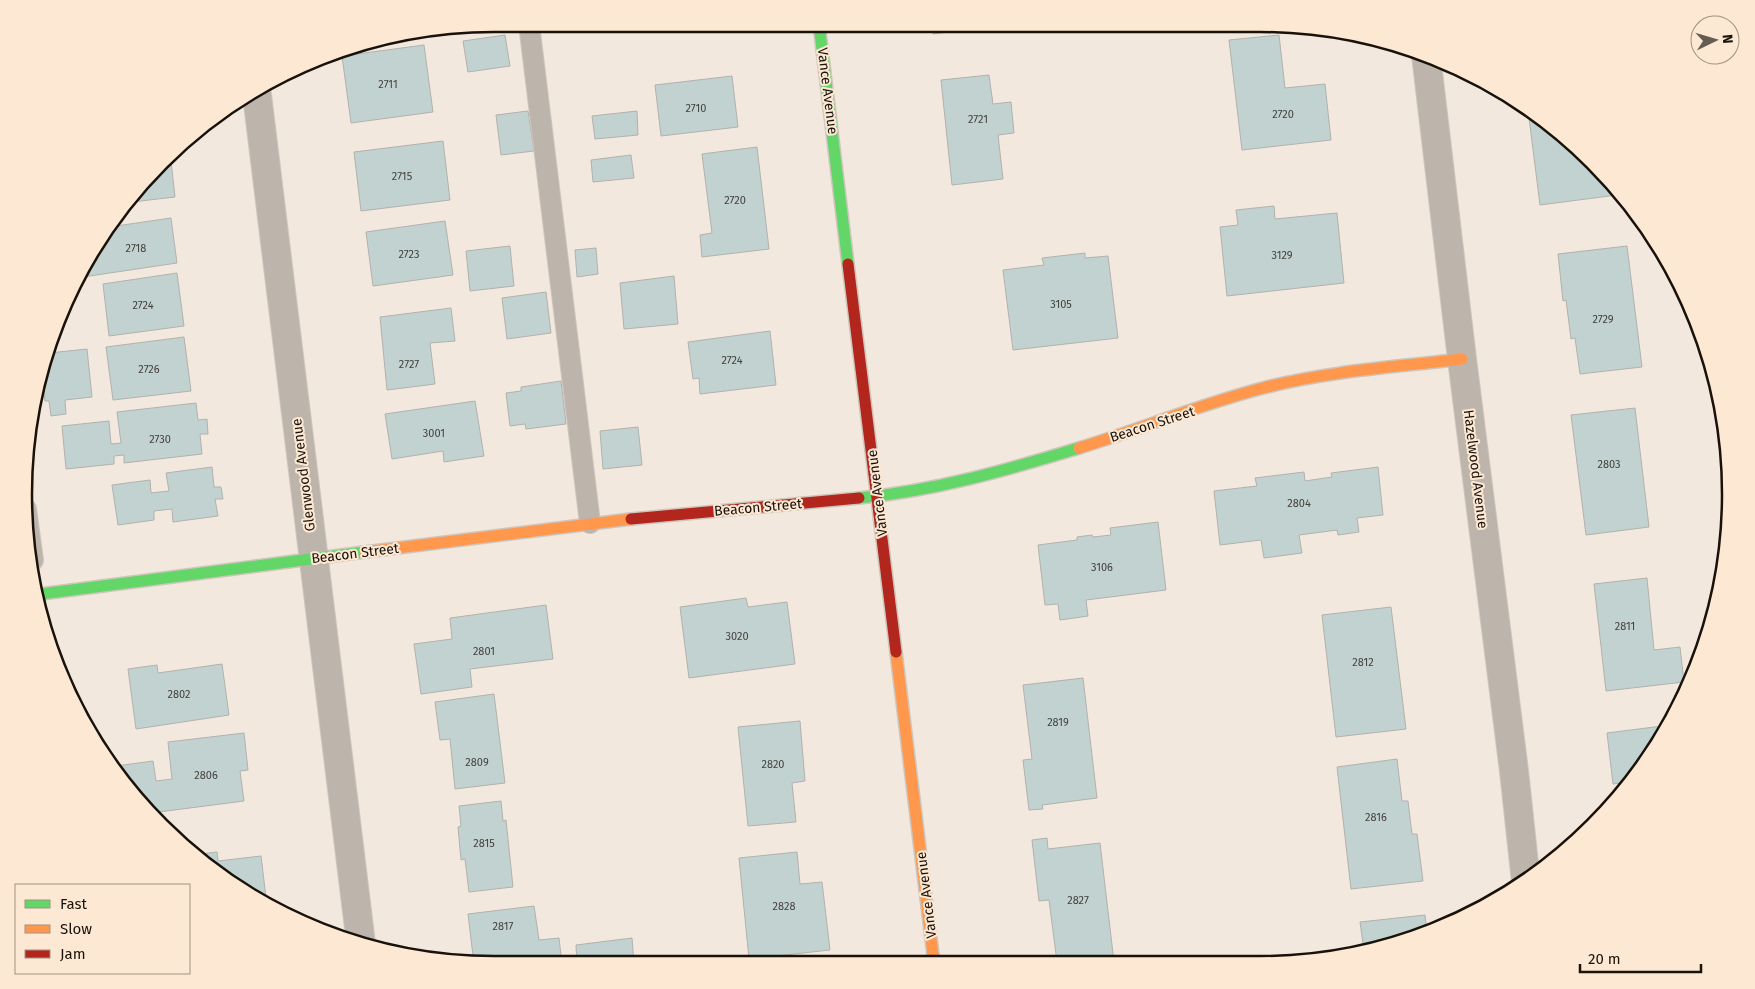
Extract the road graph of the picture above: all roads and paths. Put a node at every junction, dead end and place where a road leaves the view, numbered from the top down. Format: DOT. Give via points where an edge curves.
graph roads {
  1 [pos="531,32"];
  2 [pos="821,32"];
  3 [pos="1427,64"];
  4 [pos="257,98"];
  5 [pos="1462,359"];
  6 [pos="878,496"];
  7 [pos="590,523"];
  8 [pos="313,559"];
  9 [pos="43,594"];
  10 [pos="1525,873"];
  11 [pos="360,936"];
  12 [pos="933,956"];
  1 -- 7 [label="lane"];
  2 -- 6 [label="street, Vance Avenue"];
  3 -- 5 [label="street, Hazelwood Avenue"];
  4 -- 8 [label="street, Glenwood Avenue"];
  5 -- 6 [label="street, Beacon Street" via="1318,376 1264,388 1004,471"];
  5 -- 10 [label="street, Hazelwood Avenue"];
  6 -- 7 [label="street, Beacon Street"];
  6 -- 12 [label="street, Vance Avenue"];
  7 -- 8 [label="street, Beacon Street"];
  8 -- 9 [label="street, Beacon Street"];
  8 -- 11 [label="street, Glenwood Avenue"];
}
